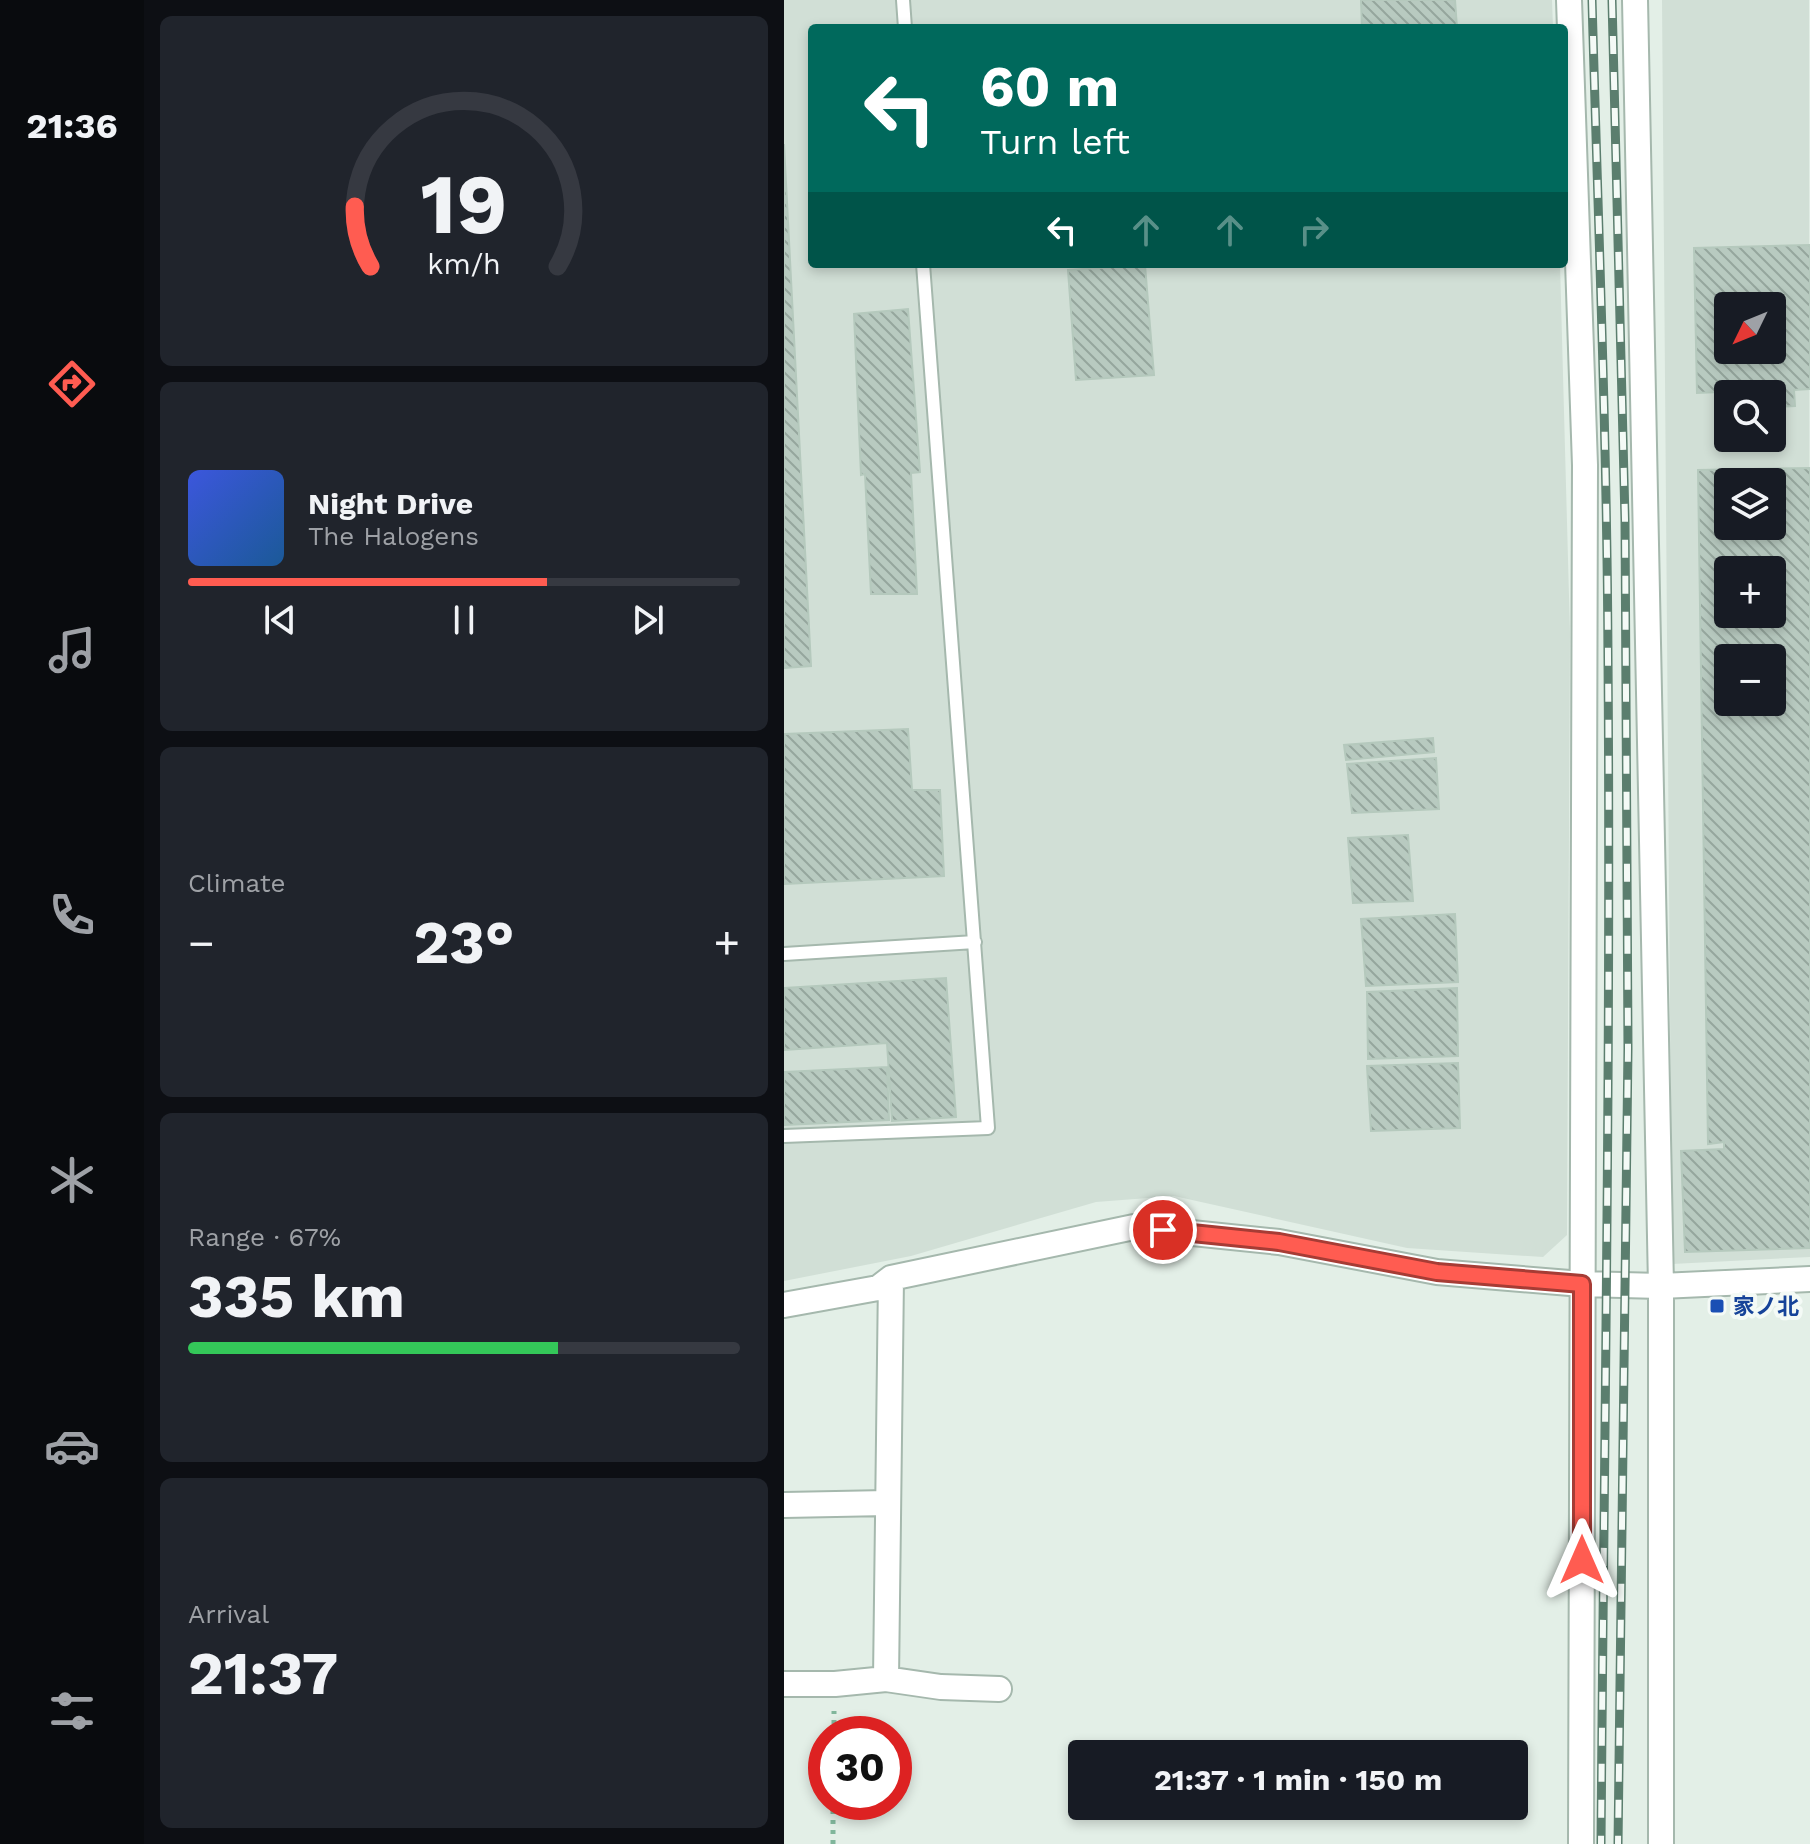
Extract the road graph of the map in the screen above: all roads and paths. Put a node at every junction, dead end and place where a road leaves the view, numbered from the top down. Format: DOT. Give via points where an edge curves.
graph roads {
  1 [pos="903,0"];
  2 [pos="1569,0"];
  3 [pos="1635,0"];
  4 [pos="905,24"];
  5 [pos="923,268"];
  6 [pos="975,942"];
  7 [pos="784,954"];
  8 [pos="784,1136"];
  9 [pos="891,1278"];
  10 [pos="1810,1279"];
  11 [pos="1582,1284"];
  12 [pos="1661,1286"];
  13 [pos="784,1305"];
  14 [pos="887,1503"];
  15 [pos="784,1505"];
  16 [pos="886,1679"];
  17 [pos="784,1684"];
  18 [pos="999,1689"];
  19 [pos="833,1820"];
  20 [pos="833,1844"];
  21 [pos="1581,1844"];
  22 [pos="1661,1844"];
  1 -- 4 [label="lane"];
  2 -- 11 [label="street" via="1585,465"];
  3 -- 12 [label="street"];
  5 -- 6 [label="lane"];
  6 -- 7 [label="lane"];
  6 -- 8 [label="lane" via="988,1128"];
  9 -- 11 [label="street" via="1134,1227 1279,1242 1437,1272"];
  9 -- 13 [label="street" via="878,1288"];
  9 -- 14 [label="street"];
  10 -- 12 [label="street"];
  11 -- 12 [label="street"];
  11 -- 21 [label="street"];
  12 -- 22 [label="street"];
  14 -- 15 [label="street"];
  14 -- 16 [label="street"];
  16 -- 17 [label="street"];
  16 -- 18 [label="street"];
  19 -- 20 [label="path"];
}
